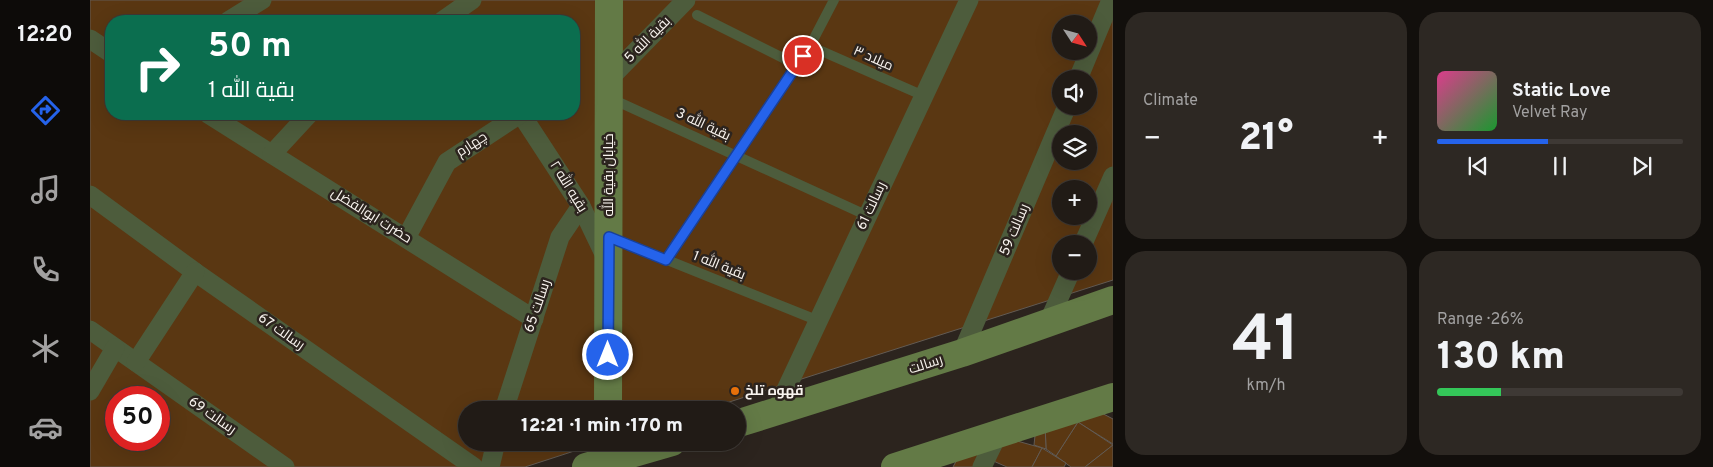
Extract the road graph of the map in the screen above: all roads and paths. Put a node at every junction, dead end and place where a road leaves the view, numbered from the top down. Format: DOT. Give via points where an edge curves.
graph roads {
  1 [pos="262,0"];
  2 [pos="610,0"];
  3 [pos="686,0"];
  4 [pos="834,0"];
  5 [pos="969,0"];
  6 [pos="1112,0"];
  7 [pos="465,7"];
  8 [pos="238,15"];
  9 [pos="452,15"];
  10 [pos="697,16"];
  11 [pos="90,39"];
  12 [pos="810,46"];
  13 [pos="105,49"];
  14 [pos="797,65"];
  15 [pos="1082,70"];
  16 [pos="609,88"];
  17 [pos="924,96"];
  18 [pos="1063,115"];
  19 [pos="218,120"];
  20 [pos="303,120"];
  21 [pos="512,120"];
  22 [pos="525,120"];
  23 [pos="272,154"];
  24 [pos="736,155"];
  25 [pos="1113,176"];
  26 [pos="90,195"];
  27 [pos="581,206"];
  28 [pos="868,216"];
  29 [pos="1087,235"];
  30 [pos="609,237"];
  31 [pos="406,238"];
  32 [pos="666,260"];
  33 [pos="608,264"];
  34 [pos="195,272"];
  35 [pos="1067,280"];
  36 [pos="1113,300"];
  37 [pos="534,319"];
  38 [pos="819,321"];
  39 [pos="1048,323"];
  40 [pos="90,330"];
  41 [pos="115,348"];
  42 [pos="962,353"];
  43 [pos="136,362"];
  44 [pos="90,391"];
  45 [pos="1113,397"];
  46 [pos="507,401"];
  47 [pos="608,401"];
  48 [pos="775,413"];
  49 [pos="746,421"];
  50 [pos="998,434"];
  51 [pos="494,451"];
  52 [pos="629,451"];
  53 [pos="601,457"];
  54 [pos="285,467"];
  55 [pos="474,467"];
  56 [pos="490,467"];
  57 [pos="895,467"];
  58 [pos="982,467"];
  1 -- 8 [label="street"];
  2 -- 16 [label="main road, خیابان بقیة الله"];
  3 -- 16 [label="street, بقیة الله 5"];
  4 -- 12 [label="lane"];
  5 -- 17 [label="street, رسالت 61"];
  6 -- 15 [label="street"];
  7 -- 9 [label="street"];
  10 -- 14 [label="lane"];
  11 -- 13 [label="street"];
  12 -- 14 [label="lane"];
  12 -- 17 [label="lane, میلاد ۳"];
  14 -- 24 [label="lane"];
  16 -- 24 [label="lane, بقیة الله 3"];
  16 -- 30 [label="main road, خیابان بقیة الله"];
  17 -- 28 [label="street, رسالت 61"];
  18 -- 42 [label="street, رسالت 59"];
  19 -- 23 [label="street, حضرت ابوالفضل"];
  20 -- 23 [label="street"];
  21 -- 31 [label="street, چهارم" via="447,162"];
  22 -- 27 [label="street, بقیه الله ۲"];
  23 -- 31 [label="street, حضرت ابوالفضل"];
  24 -- 28 [label="lane, بقیة الله 3"];
  24 -- 32 [label="lane"];
  25 -- 29 [label="street"];
  26 -- 34 [label="street, رسالت 67"];
  27 -- 33 [label="street, بقیه الله ۲"];
  27 -- 37 [label="street, رسالت 65" via="560,237"];
  28 -- 38 [label="street, رسالت 61"];
  30 -- 32 [label="lane, بقیة الله 1"];
  30 -- 33 [label="main road, خیابان بقیة الله"];
  31 -- 37 [label="street, حضرت ابوالفضل"];
  32 -- 38 [label="lane, بقیة الله 1"];
  33 -- 47 [label="main road, خیابان بقیة الله"];
  34 -- 43 [label="street"];
  34 -- 55 [label="street, رسالت 67"];
  35 -- 39 [label="street"];
  36 -- 39 [label="main road, رسالت"];
  37 -- 46 [label="street, رسالت 65"];
  38 -- 48 [label="street, رسالت 61"];
  39 -- 42 [label="main road, رسالت"];
  40 -- 41 [label="street, رسالت 69"];
  41 -- 43 [label="street, رسالت 69"];
  41 -- 44 [label="street"];
  42 -- 48 [label="main road, رسالت"];
  43 -- 54 [label="street, رسالت 69"];
  45 -- 50 [label="main road"];
  48 -- 49 [label="main road, رسالت"];
  50 -- 57 [label="main road"];
  50 -- 58 [label="street"];
  51 -- 56 [label="street"];
  52 -- 53 [label="main road"];
}
